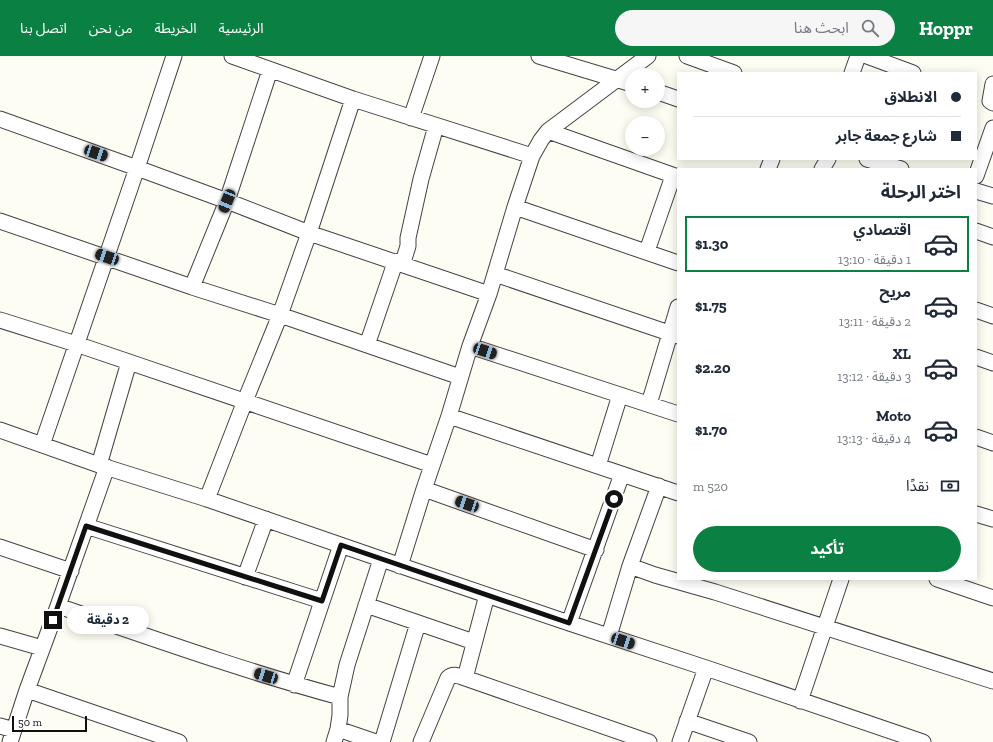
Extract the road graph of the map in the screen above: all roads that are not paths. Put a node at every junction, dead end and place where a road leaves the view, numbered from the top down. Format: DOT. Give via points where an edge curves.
graph roads {
  1 [pos="174,56"];
  2 [pos="232,56"];
  3 [pos="432,56"];
  4 [pos="539,56"];
  5 [pos="648,56"];
  6 [pos="687,56"];
  7 [pos="858,56"];
  8 [pos="867,56"];
  9 [pos="256,60"];
  10 [pos="270,70"];
  11 [pos="731,72"];
  12 [pos="852,72"];
  13 [pos="910,72"];
  14 [pos="616,80"];
  15 [pos="625,82"];
  16 [pos="993,84"];
  17 [pos="665,94"];
  18 [pos="353,99"];
  19 [pos="677,99"];
  20 [pos="986,100"];
  21 [pos="411,118"];
  22 [pos="0,119"];
  23 [pos="436,126"];
  24 [pos="993,128"];
  25 [pos="548,131"];
  26 [pos="532,156"];
  27 [pos="867,163"];
  28 [pos="137,168"];
  29 [pos="895,168"];
  30 [pos="977,173"];
  31 [pos="676,176"];
  32 [pos="977,191"];
  33 [pos="993,196"];
  34 [pos="227,201"];
  35 [pos="515,207"];
  36 [pos="0,221"];
  37 [pos="977,231"];
  38 [pos="309,233"];
  39 [pos="993,237"];
  40 [pos="647,251"];
  41 [pos="107,257"];
  42 [pos="677,262"];
  43 [pos="396,263"];
  44 [pos="495,274"];
  45 [pos="192,286"];
  46 [pos="489,294"];
  47 [pos="977,310"];
  48 [pos="677,314"];
  49 [pos="280,315"];
  50 [pos="993,316"];
  51 [pos="0,320"];
  52 [pos="674,334"];
  53 [pos="76,344"];
  54 [pos="367,345"];
  55 [pos="470,346"];
  56 [pos="977,357"];
  57 [pos="129,362"];
  58 [pos="993,363"];
  59 [pos="460,378"];
  60 [pos="620,395"];
  61 [pos="245,401"];
  62 [pos="649,404"];
  63 [pos="677,414"];
  64 [pos="449,416"];
  65 [pos="0,430"];
  66 [pos="977,438"];
  67 [pos="993,443"];
  68 [pos="42,445"];
  69 [pos="432,465"];
  70 [pos="103,466"];
  71 [pos="598,466"];
  72 [pos="622,474"];
  73 [pos="659,486"];
  74 [pos="424,489"];
  75 [pos="677,493"];
  76 [pos="207,499"];
  77 [pos="977,514"];
  78 [pos="266,519"];
  79 [pos="993,519"];
  80 [pos="86,526"];
  81 [pos="341,545"];
  82 [pos="0,546"];
  83 [pos="596,550"];
  84 [pos="381,560"];
  85 [pos="400,566"];
  86 [pos="630,566"];
  87 [pos="70,571"];
  88 [pos="245,577"];
  89 [pos="841,580"];
  90 [pos="940,580"];
  91 [pos="487,595"];
  92 [pos="993,598"];
  93 [pos="322,601"];
  94 [pos="366,605"];
  95 [pos="58,606"];
  96 [pos="418,623"];
  97 [pos="569,623"];
  98 [pos="825,627"];
  99 [pos="0,636"];
  100 [pos="609,636"];
  101 [pos="474,642"];
  102 [pos="42,648"];
  103 [pos="706,668"];
  104 [pos="465,678"];
  105 [pos="993,681"];
  106 [pos="294,685"];
  107 [pos="26,690"];
  108 [pos="340,697"];
  109 [pos="800,701"];
  110 [pos="687,721"];
  111 [pos="8,733"];
  112 [pos="336,735"];
  113 [pos="179,742"];
  114 [pos="376,742"];
  115 [pos="382,742"];
  116 [pos="422,742"];
  117 [pos="649,742"];
  118 [pos="680,742"];
  119 [pos="748,742"];
  120 [pos="923,742"];
  1 -- 28 [label="street"];
  2 -- 9 [label="street"];
  3 -- 21 [label="street"];
  4 -- 14 [label="street"];
  5 -- 14 [label="street"];
  6 -- 11 [label="street"];
  7 -- 12 [label="street"];
  8 -- 13 [label="street"];
  9 -- 10 [label="street"];
  10 -- 18 [label="street"];
  10 -- 34 [label="street"];
  14 -- 15 [label="street"];
  14 -- 25 [label="street"];
  16 -- 20 [label="street"];
  17 -- 19 [label="street"];
  18 -- 21 [label="street"];
  18 -- 38 [label="street"];
  21 -- 23 [label="street"];
  22 -- 28 [label="street"];
  23 -- 26 [label="street"];
  23 -- 43 [label="street" via="421,179 408,246 404,259"];
  24 -- 30 [label="street"];
  25 -- 26 [label="street"];
  25 -- 31 [label="street"];
  26 -- 35 [label="street"];
  27 -- 29 [label="street"];
  28 -- 34 [label="street"];
  28 -- 41 [label="street"];
  31 -- 40 [label="street"];
  32 -- 33 [label="street"];
  34 -- 38 [label="street"];
  34 -- 45 [label="street"];
  35 -- 40 [label="street"];
  35 -- 44 [label="street"];
  36 -- 41 [label="street"];
  37 -- 39 [label="street"];
  38 -- 43 [label="street"];
  38 -- 49 [label="street"];
  40 -- 42 [label="street"];
  41 -- 45 [label="street"];
  41 -- 53 [label="street"];
  43 -- 46 [label="street"];
  43 -- 54 [label="street"];
  44 -- 46 [label="street"];
  44 -- 52 [label="street"];
  45 -- 49 [label="street"];
  46 -- 55 [label="street"];
  47 -- 50 [label="street"];
  48 -- 52 [label="street"];
  49 -- 54 [label="street"];
  49 -- 61 [label="street"];
  51 -- 53 [label="street"];
  52 -- 62 [label="street"];
  53 -- 57 [label="street"];
  53 -- 68 [label="street"];
  54 -- 59 [label="street"];
  55 -- 59 [label="street"];
  55 -- 60 [label="street"];
  56 -- 58 [label="street"];
  57 -- 61 [label="street"];
  57 -- 70 [label="street"];
  59 -- 64 [label="street"];
  60 -- 62 [label="street"];
  60 -- 71 [label="street"];
  61 -- 69 [label="street"];
  61 -- 76 [label="street"];
  62 -- 63 [label="street"];
  64 -- 69 [label="street"];
  64 -- 71 [label="street"];
  65 -- 68 [label="street"];
  66 -- 67 [label="street"];
  68 -- 70 [label="street"];
  69 -- 74 [label="street"];
  70 -- 76 [label="street"];
  70 -- 80 [label="street"];
  71 -- 72 [label="street"];
  72 -- 73 [label="street"];
  72 -- 83 [label="street"];
  73 -- 75 [label="street"];
  73 -- 86 [label="street"];
  74 -- 83 [label="street"];
  74 -- 85 [label="street"];
  76 -- 78 [label="street"];
  77 -- 79 [label="street"];
  78 -- 81 [label="street"];
  78 -- 88 [label="street"];
  80 -- 87 [label="street"];
  80 -- 88 [label="street"];
  81 -- 84 [label="street"];
  81 -- 93 [label="street"];
  82 -- 87 [label="street"];
  83 -- 97 [label="street"];
  84 -- 85 [label="street"];
  84 -- 94 [label="street"];
  85 -- 91 [label="street"];
  86 -- 98 [label="street"];
  86 -- 100 [label="street"];
  87 -- 95 [label="street"];
  88 -- 93 [label="street"];
  89 -- 98 [label="street"];
  90 -- 92 [label="street"];
  91 -- 97 [label="street"];
  91 -- 101 [label="street"];
  93 -- 106 [label="street"];
  94 -- 96 [label="street"];
  94 -- 108 [label="street"];
  95 -- 102 [label="street"];
  95 -- 106 [label="street"];
  96 -- 101 [label="street"];
  96 -- 115 [label="street"];
  97 -- 100 [label="street"];
  98 -- 105 [label="street"];
  98 -- 109 [label="street"];
  99 -- 102 [label="street"];
  100 -- 103 [label="street"];
  101 -- 104 [label="street"];
  102 -- 107 [label="street"];
  103 -- 109 [label="street"];
  103 -- 110 [label="street"];
  104 -- 116 [label="street" via="454,674 448,678"];
  104 -- 117 [label="street"];
  106 -- 108 [label="street"];
  107 -- 111 [label="street"];
  107 -- 113 [label="street"];
  108 -- 112 [label="street"];
  109 -- 120 [label="street"];
  110 -- 118 [label="street"];
  110 -- 119 [label="street"];
  112 -- 114 [label="street"];
}
